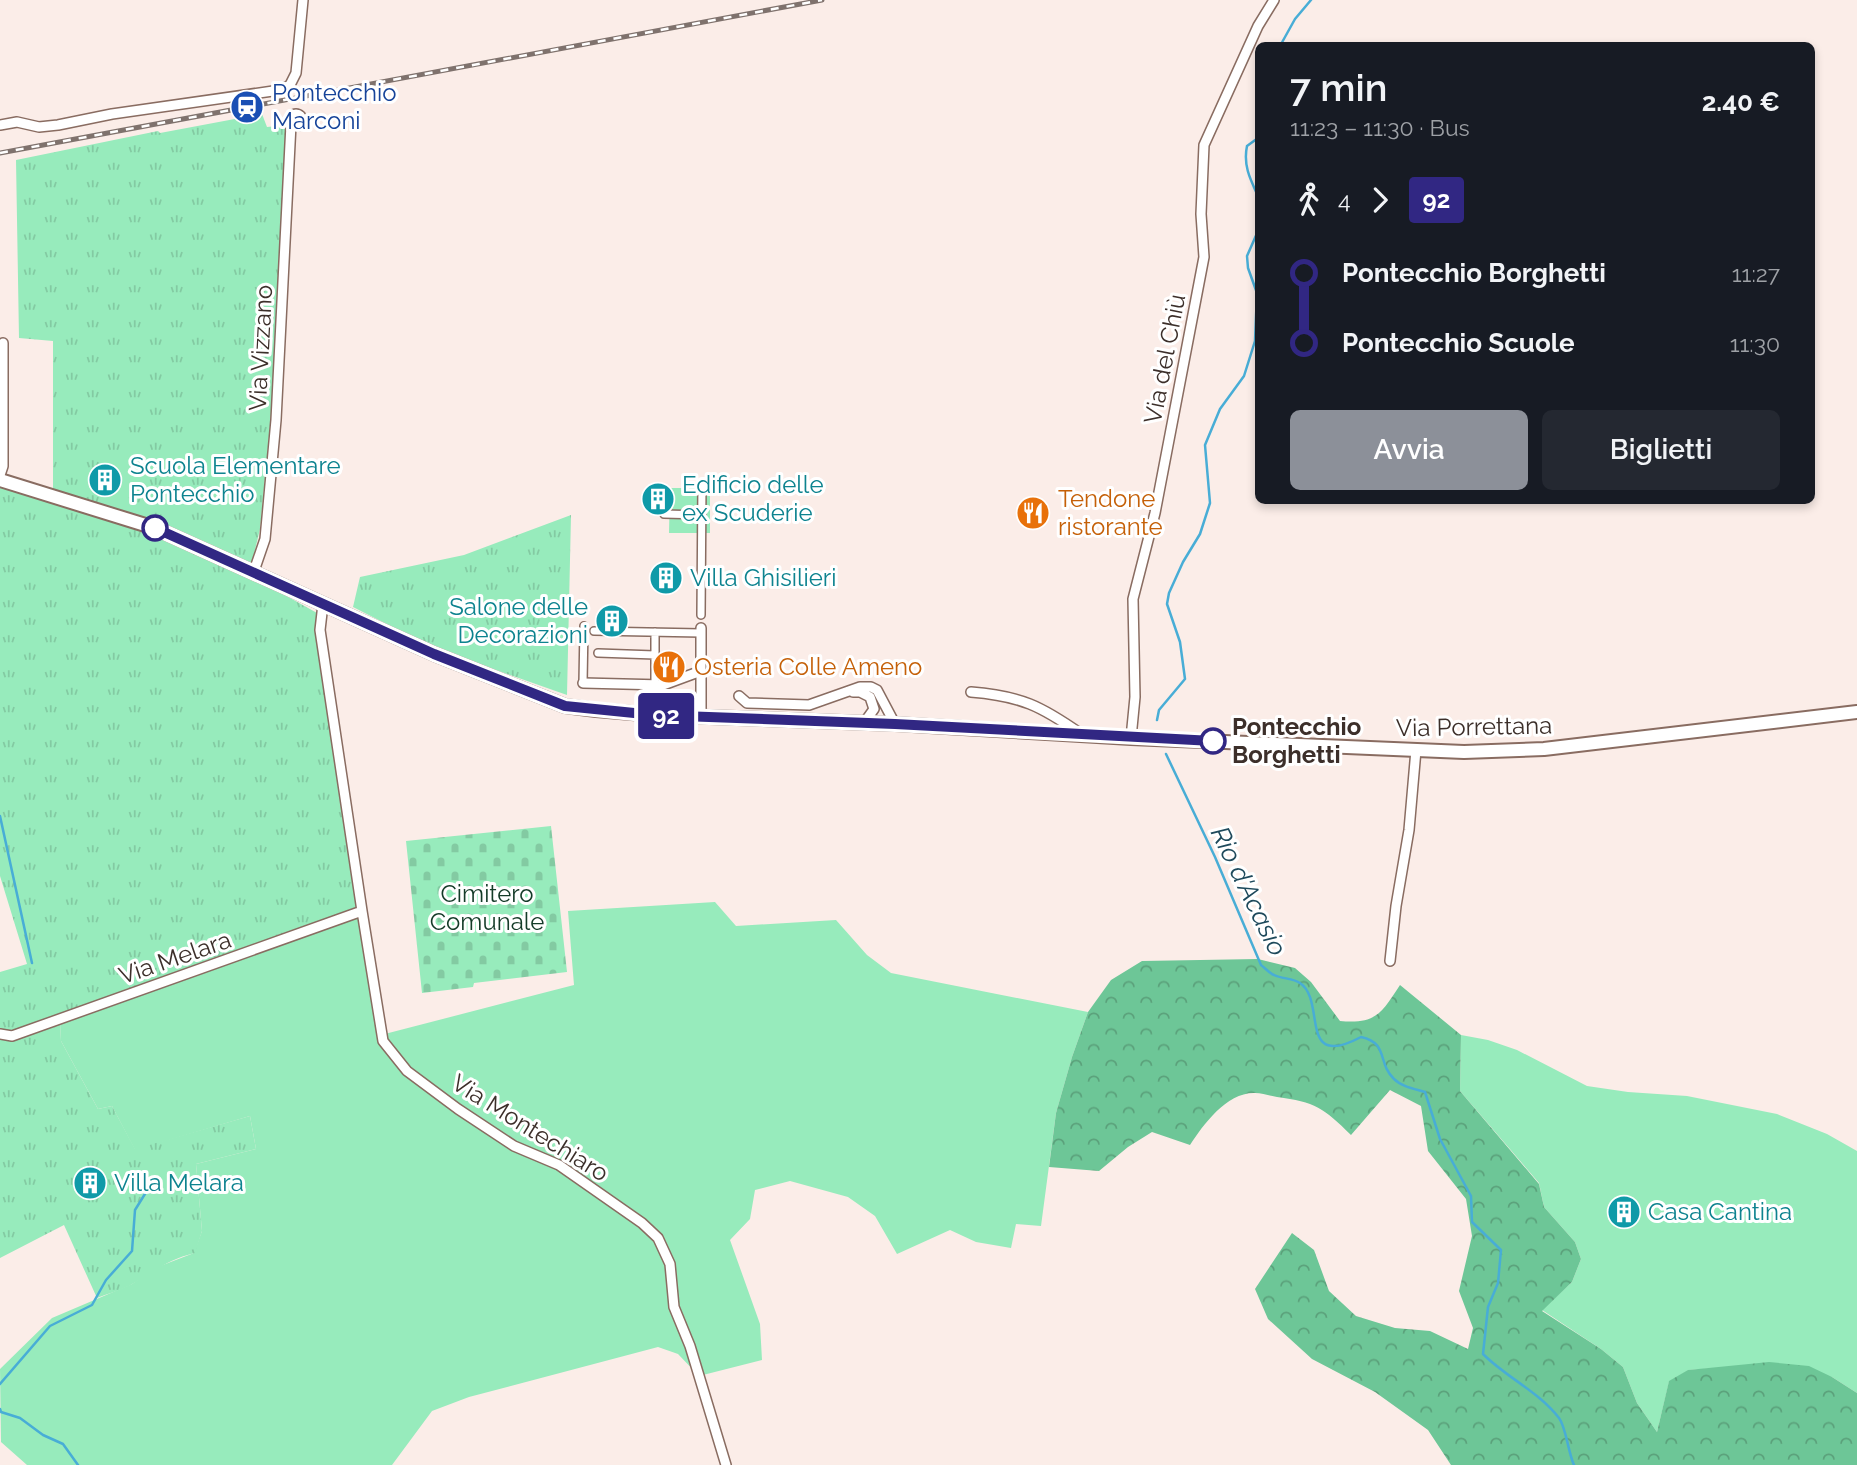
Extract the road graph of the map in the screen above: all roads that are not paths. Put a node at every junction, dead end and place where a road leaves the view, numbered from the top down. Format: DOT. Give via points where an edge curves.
graph roads {
  1 [pos="303,0"];
  2 [pos="1275,0"];
  3 [pos="0,125"];
  4 [pos="294,125"];
  5 [pos="4,343"];
  6 [pos="0,475"];
  7 [pos="0,480"];
  8 [pos="702,484"];
  9 [pos="664,514"];
  10 [pos="702,514"];
  11 [pos="254,571"];
  12 [pos="323,604"];
  13 [pos="701,615"];
  14 [pos="701,631"];
  15 [pos="654,632"];
  16 [pos="598,653"];
  17 [pos="655,655"];
  18 [pos="701,671"];
  19 [pos="583,683"];
  20 [pos="654,685"];
  21 [pos="844,692"];
  22 [pos="971,692"];
  23 [pos="739,696"];
  24 [pos="1857,712"];
  25 [pos="701,717"];
  26 [pos="871,724"];
  27 [pos="895,724"];
  28 [pos="1083,735"];
  29 [pos="1131,738"];
  30 [pos="1416,750"];
  31 [pos="362,912"];
  32 [pos="1390,961"];
  33 [pos="0,1034"];
  34 [pos="726,1465"];
  1 -- 3 [label="street" via="296,73 290,85 280,90 58,125"];
  2 -- 29 [label="street, Via del Chiù" via="1258,26 1204,145 1204,257 1155,513 1133,599"];
  4 -- 11 [label="street, Via Vizzano" via="276,420 265,539"];
  5 -- 6 [label="street"];
  7 -- 11 [label="main road, Via Porrettana" via="140,522"];
  8 -- 10 [label="street"];
  9 -- 10 [label="street"];
  10 -- 13 [label="street"];
  11 -- 12 [label="main road, Via Porrettana"];
  12 -- 25 [label="main road, Via Porrettana" via="565,706"];
  12 -- 31 [label="street, Via Montechiaro" via="320,630"];
  14 -- 15 [label="street"];
  14 -- 18 [label="street"];
  15 -- 17 [label="street"];
  15 -- 19 [label="street" via="588,629"];
  16 -- 17 [label="street"];
  17 -- 20 [label="street"];
  18 -- 20 [label="street"];
  18 -- 25 [label="street"];
  19 -- 20 [label="street"];
  21 -- 23 [label="street" via="809,705 747,704"];
  21 -- 26 [label="street" via="870,697 874,709"];
  21 -- 27 [label="street" via="860,687 877,690"];
  22 -- 28 [label="street" via="1036,705"];
  24 -- 30 [label="main road, Via Porrettana" via="1544,749"];
  25 -- 26 [label="main road, Via Porrettana"];
  26 -- 27 [label="main road, Via Porrettana"];
  27 -- 28 [label="main road, Via Porrettana"];
  28 -- 29 [label="main road, Via Porrettana"];
  29 -- 30 [label="main road, Via Porrettana"];
  30 -- 32 [label="street"];
  31 -- 33 [label="street, Via Melara" via="12,1036"];
  31 -- 34 [label="street, Via Montechiaro" via="383,1041 407,1071 514,1146 559,1165 658,1238 670,1264 674,1307"];
}
